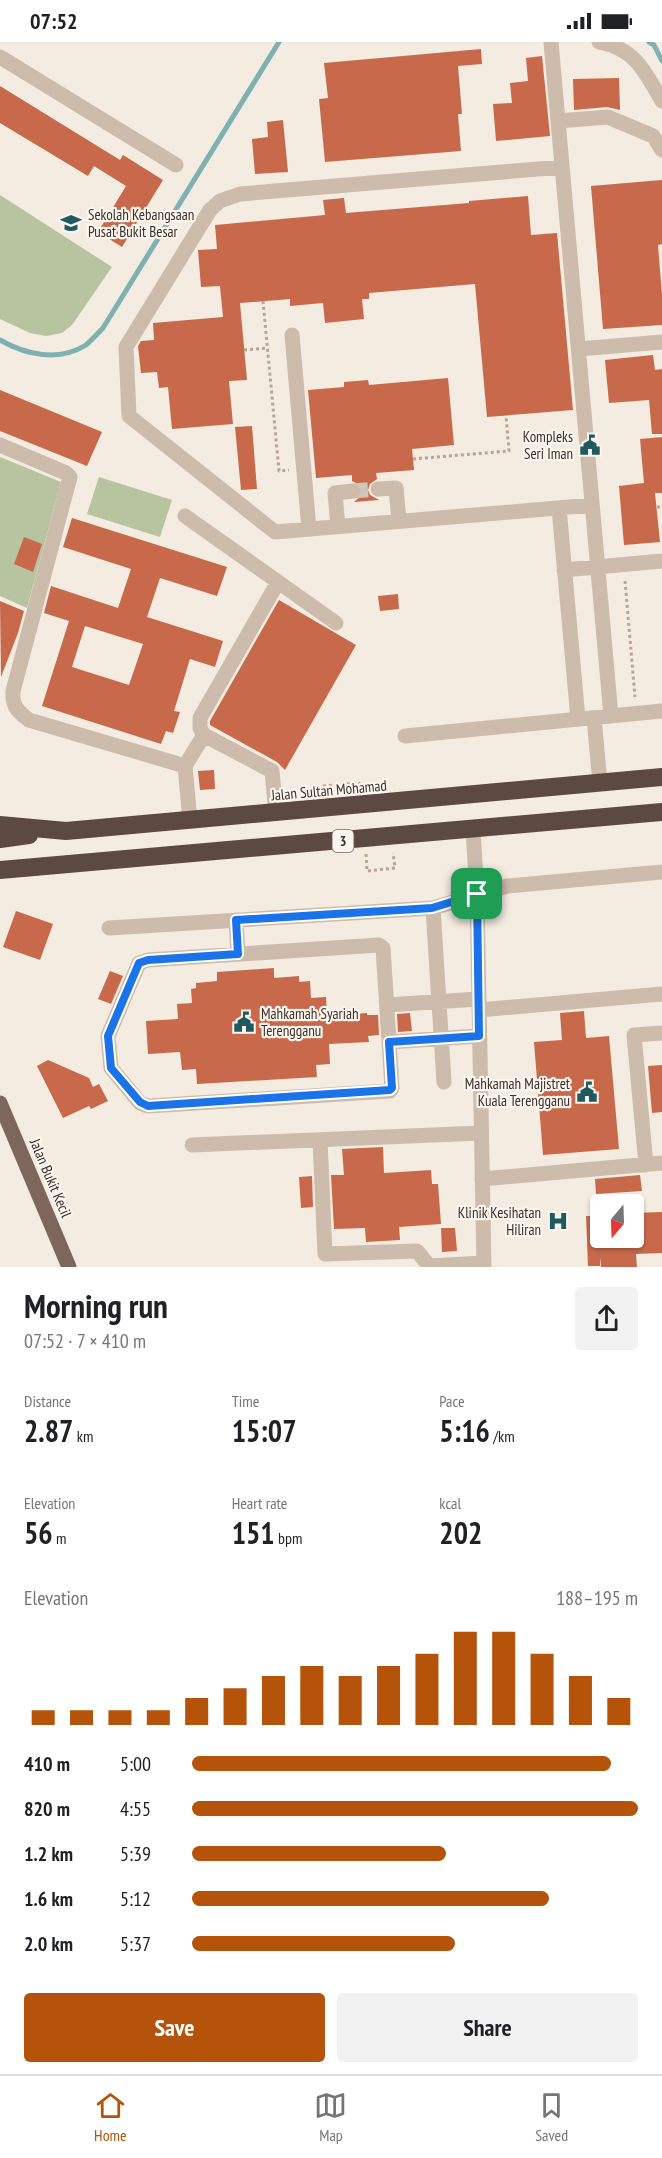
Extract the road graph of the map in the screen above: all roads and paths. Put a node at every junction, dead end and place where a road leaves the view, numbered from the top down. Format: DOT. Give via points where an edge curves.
graph roads {
  1 [pos="551,42"];
  2 [pos="599,42"];
  3 [pos="0,57"];
  4 [pos="662,101"];
  5 [pos="558,121"];
  6 [pos="662,150"];
  7 [pos="176,165"];
  8 [pos="562,167"];
  9 [pos="263,301"];
  10 [pos="292,335"];
  11 [pos="662,342"];
  12 [pos="268,348"];
  13 [pos="579,349"];
  14 [pos="244,350"];
  15 [pos="506,416"];
  16 [pos="0,445"];
  17 [pos="413,459"];
  18 [pos="297,469"];
  19 [pos="378,489"];
  20 [pos="353,491"];
  21 [pos="592,505"];
  22 [pos="657,507"];
  23 [pos="662,507"];
  24 [pos="559,508"];
  25 [pos="185,516"];
  26 [pos="399,521"];
  27 [pos="338,527"];
  28 [pos="309,529"];
  29 [pos="662,561"];
  30 [pos="623,565"];
  31 [pos="598,567"];
  32 [pos="564,570"];
  33 [pos="278,582"];
  34 [pos="336,623"];
  35 [pos="662,711"];
  36 [pos="637,714"];
  37 [pos="611,716"];
  38 [pos="594,718"];
  39 [pos="578,719"];
  40 [pos="204,735"];
  41 [pos="405,735"];
  42 [pos="184,766"];
  43 [pos="662,777"];
  44 [pos="600,783"];
  45 [pos="662,812"];
  46 [pos="276,813"];
  47 [pos="190,821"];
  48 [pos="0,825"];
  49 [pos="473,830"];
  50 [pos="66,831"];
  51 [pos="0,838"];
  52 [pos="24,868"];
  53 [pos="0,870"];
  54 [pos="662,872"];
  55 [pos="0,882"];
  56 [pos="477,894"];
  57 [pos="432,908"];
  58 [pos="236,920"];
  59 [pos="109,928"];
  60 [pos="238,954"];
  61 [pos="662,994"];
  62 [pos="439,1001"];
  63 [pos="478,1004"];
  64 [pos="387,1005"];
  65 [pos="662,1033"];
  66 [pos="479,1036"];
  67 [pos="441,1039"];
  68 [pos="389,1042"];
  69 [pos="444,1082"];
  70 [pos="0,1103"];
  71 [pos="481,1133"];
  72 [pos="320,1140"];
  73 [pos="192,1145"];
  74 [pos="654,1164"];
  75 [pos="482,1179"];
  76 [pos="484,1265"];
  77 [pos="69,1267"];
  1 -- 5 [label="street"];
  2 -- 4 [label="street" via="627,52 640,63"];
  3 -- 7 [label="street"];
  5 -- 6 [label="street" via="608,117 653,136"];
  5 -- 8 [label="street"];
  8 -- 13 [label="street"];
  8 -- 28 [label="street" via="240,194 220,201 210,210 126,347 129,416 275,532"];
  9 -- 12 [label="path"];
  10 -- 28 [label="street"];
  11 -- 13 [label="street"];
  12 -- 14 [label="path"];
  12 -- 18 [label="path" via="279,471"];
  13 -- 21 [label="street"];
  15 -- 17 [label="path" via="509,451"];
  16 -- 42 [label="street" via="70,477 13,690 18,712 29,720"];
  19 -- 26 [label="street" via="396,488"];
  20 -- 27 [label="street" via="335,493"];
  21 -- 24 [label="street"];
  21 -- 31 [label="street"];
  22 -- 23 [label="path"];
  24 -- 26 [label="street"];
  24 -- 32 [label="street"];
  25 -- 33 [label="street"];
  26 -- 27 [label="street"];
  27 -- 28 [label="street"];
  29 -- 30 [label="street"];
  30 -- 31 [label="street"];
  30 -- 36 [label="path"];
  31 -- 32 [label="street"];
  31 -- 37 [label="street"];
  32 -- 39 [label="street"];
  33 -- 34 [label="street"];
  33 -- 40 [label="street" via="200,718"];
  35 -- 36 [label="street"];
  36 -- 37 [label="street"];
  37 -- 38 [label="street"];
  38 -- 39 [label="street"];
  38 -- 44 [label="street"];
  39 -- 41 [label="street"];
  40 -- 42 [label="street"];
  40 -- 46 [label="street" via="272,771"];
  42 -- 47 [label="street"];
  43 -- 44 [label="highway, Jalan Sultan Mohamad / 3"];
  44 -- 46 [label="highway, Jalan Sultan Mohamad / 3"];
  45 -- 49 [label="highway, 3"];
  46 -- 47 [label="highway, Jalan Sultan Mohamad / 3"];
  47 -- 50 [label="highway, Jalan Sultan Mohamad / 3"];
  48 -- 50 [label="highway, Jalan Sultan Mohamad / 3"];
  49 -- 52 [label="highway, 3"];
  49 -- 56 [label="street"];
  50 -- 51 [label="highway, 3"];
  52 -- 53 [label="highway, 3"];
  52 -- 55 [label="highway"];
  54 -- 56 [label="street" via="507,886"];
  56 -- 57 [label="street"];
  56 -- 63 [label="street"];
  57 -- 58 [label="street"];
  57 -- 62 [label="street"];
  58 -- 59 [label="street"];
  58 -- 60 [label="street"];
  60 -- 64 [label="street" via="379,945 383,948"];
  60 -- 68 [label="street" via="139,963 108,1036 111,1068 144,1105 390,1090"];
  61 -- 63 [label="street"];
  62 -- 63 [label="street"];
  62 -- 64 [label="street"];
  62 -- 67 [label="street"];
  63 -- 66 [label="street"];
  64 -- 68 [label="street"];
  65 -- 74 [label="street" via="634,1035"];
  66 -- 67 [label="street"];
  66 -- 71 [label="street"];
  67 -- 68 [label="street"];
  67 -- 69 [label="street"];
  70 -- 77 [label="main road, Jalan Bukit Kecil"];
  71 -- 72 [label="street"];
  71 -- 75 [label="street"];
  72 -- 73 [label="street"];
  72 -- 76 [label="street" via="325,1254 417,1251 429,1266"];
  74 -- 75 [label="street"];
  75 -- 76 [label="street"];
}
